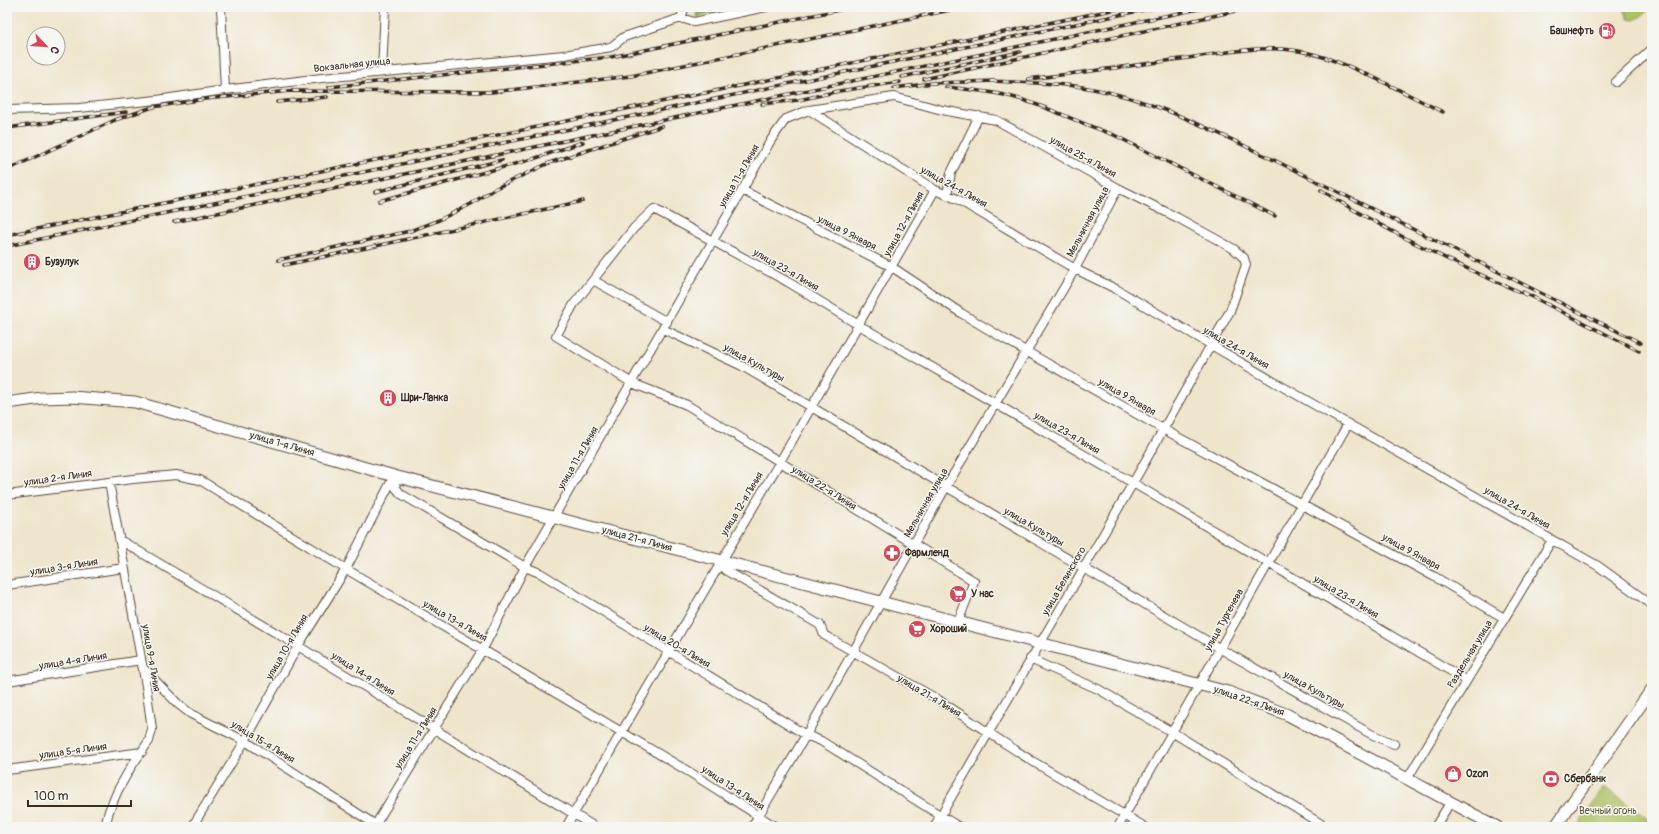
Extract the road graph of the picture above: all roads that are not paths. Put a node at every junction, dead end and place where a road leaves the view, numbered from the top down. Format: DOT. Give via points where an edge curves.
graph roads {
  1 [pos="221,7"];
  2 [pos="385,7"];
  3 [pos="686,7"];
  4 [pos="766,7"];
  5 [pos="681,18"];
  6 [pos="1652,49"];
  7 [pos="382,72"];
  8 [pos="1616,82"];
  9 [pos="225,90"];
  10 [pos="7,110"];
  11 [pos="809,110"];
  12 [pos="979,116"];
  13 [pos="1118,188"];
  14 [pos="742,190"];
  15 [pos="935,190"];
  16 [pos="947,195"];
  17 [pos="713,240"];
  18 [pos="892,267"];
  19 [pos="1075,269"];
  20 [pos="593,280"];
  21 [pos="857,324"];
  22 [pos="665,325"];
  23 [pos="1211,345"];
  24 [pos="1026,350"];
  25 [pos="632,383"];
  26 [pos="7,403"];
  27 [pos="996,403"];
  28 [pos="810,407"];
  29 [pos="1348,424"];
  30 [pos="1163,429"];
  31 [pos="780,461"];
  32 [pos="394,476"];
  33 [pos="110,482"];
  34 [pos="1133,482"];
  35 [pos="946,487"];
  36 [pos="7,495"];
  37 [pos="1303,504"];
  38 [pos="554,518"];
  39 [pos="120,540"];
  40 [pos="1552,540"];
  41 [pos="914,544"];
  42 [pos="720,561"];
  43 [pos="1268,562"];
  44 [pos="525,567"];
  45 [pos="1084,567"];
  46 [pos="124,568"];
  47 [pos="346,569"];
  48 [pos="7,585"];
  49 [pos="881,603"];
  50 [pos="1652,604"];
  51 [pos="1504,618"];
  52 [pos="958,622"];
  53 [pos="1039,643"];
  54 [pos="298,646"];
  55 [pos="1219,648"];
  56 [pos="483,649"];
  57 [pos="668,652"];
  58 [pos="853,652"];
  59 [pos="1030,659"];
  60 [pos="142,664"];
  61 [pos="1466,680"];
  62 [pos="7,681"];
  63 [pos="1199,685"];
  64 [pos="1652,689"];
  65 [pos="433,730"];
  66 [pos="622,732"];
  67 [pos="987,732"];
  68 [pos="1172,732"];
  69 [pos="806,735"];
  70 [pos="245,741"];
  71 [pos="1394,744"];
  72 [pos="142,752"];
  73 [pos="7,770"];
  74 [pos="1407,779"];
  75 [pos="1450,803"];
  76 [pos="574,814"];
  77 [pos="940,815"];
  78 [pos="1125,815"];
  79 [pos="758,816"];
  80 [pos="376,826"];
  81 [pos="105,827"];
  82 [pos="192,827"];
  83 [pos="566,827"];
  84 [pos="595,827"];
  85 [pos="752,827"];
  86 [pos="776,827"];
  87 [pos="934,827"];
  88 [pos="959,827"];
  89 [pos="1118,827"];
  90 [pos="1145,827"];
  91 [pos="1326,827"];
  92 [pos="1435,827"];
  93 [pos="1497,827"];
  94 [pos="1555,827"];
  1 -- 9 [label="street"];
  2 -- 7 [label="street"];
  3 -- 5 [label="street"];
  4 -- 5 [label="street" via="694,22"];
  5 -- 7 [label="street, Вокзальная улица" via="624,37 611,46 570,54"];
  6 -- 8 [label="street"];
  7 -- 9 [label="street, Вокзальная улица"];
  9 -- 10 [label="street, Вокзальная улица" via="79,108"];
  11 -- 12 [label="street, улица 25-я Линия" via="894,97 942,110"];
  11 -- 14 [label="street, улица 11-я Линия" via="786,118"];
  11 -- 15 [label="street, улица 24-я Линия"];
  12 -- 13 [label="street, улица 25-я Линия" via="996,120"];
  12 -- 16 [label="street" via="951,173"];
  13 -- 19 [label="street, Мельничная улица"];
  13 -- 23 [label="street, улица 25-я Линия" via="1234,249 1244,258 1246,265 1230,311"];
  14 -- 17 [label="street, улица 11-я Линия"];
  14 -- 18 [label="street, улица 9 Января"];
  15 -- 16 [label="street, улица 24-я Линия"];
  15 -- 18 [label="street, улица 12-я Линия"];
  16 -- 19 [label="street, улица 24-я Линия"];
  17 -- 20 [label="street, улица 23-я Линия" via="654,209 634,228"];
  17 -- 21 [label="street, улица 23-я Линия"];
  17 -- 22 [label="street, улица 11-я Линия"];
  18 -- 21 [label="street, улица 12-я Линия"];
  18 -- 24 [label="street, улица 9 Января" via="961,313"];
  19 -- 23 [label="street, улица 24-я Линия" via="1116,289"];
  19 -- 24 [label="street, Мельничная улица"];
  20 -- 22 [label="street, улица Культуры"];
  20 -- 25 [label="street, улица 22-я Линия" via="574,304 556,336"];
  21 -- 27 [label="street, улица 23-я Линия"];
  21 -- 28 [label="street, улица 12-я Линия"];
  22 -- 25 [label="street, улица 11-я Линия"];
  22 -- 28 [label="street, улица Культуры" via="742,366"];
  23 -- 29 [label="street, улица 24-я Линия"];
  23 -- 30 [label="street, улица Белинского"];
  24 -- 27 [label="street, Мельничная улица"];
  24 -- 30 [label="street, улица 9 Января"];
  25 -- 31 [label="street, улица 22-я Линия" via="687,405"];
  25 -- 38 [label="street, улица 11-я Линия"];
  26 -- 32 [label="main road, улица 1-я Линия" via="72,397 135,402"];
  27 -- 34 [label="street, улица 23-я Линия"];
  27 -- 35 [label="street, Мельничная улица"];
  28 -- 31 [label="street, улица 12-я Линия"];
  28 -- 35 [label="street, улица Культуры"];
  29 -- 37 [label="street, улица Тургенева"];
  29 -- 40 [label="street, улица 24-я Линия"];
  30 -- 34 [label="street, улица Белинского"];
  30 -- 37 [label="street, улица 9 Января"];
  31 -- 41 [label="street, улица 22-я Линия"];
  31 -- 42 [label="street, улица 12-я Линия"];
  32 -- 38 [label="main road, улица 1-я Линия"];
  32 -- 44 [label="street, улица 20-я Линия" via="396,488 401,494"];
  32 -- 47 [label="street, улица 10-я Линия"];
  33 -- 36 [label="street, улица 2-я Линия"];
  33 -- 39 [label="street, улица 9-я Линия"];
  33 -- 47 [label="street, улица 13-я Линия" via="176,475 200,480"];
  34 -- 43 [label="street, улица 23-я Линия"];
  34 -- 45 [label="street, улица Белинского"];
  35 -- 41 [label="street, Мельничная улица"];
  35 -- 45 [label="street, улица Культуры"];
  37 -- 43 [label="street, улица Тургенева"];
  37 -- 51 [label="street, улица 9 Января"];
  38 -- 42 [label="main road, улица 21-я Линия"];
  38 -- 44 [label="street, улица 11-я Линия"];
  39 -- 46 [label="street, улица 9-я Линия"];
  39 -- 54 [label="street, улица 14-я Линия"];
  40 -- 50 [label="street, улица 24-я Линия" via="1598,566"];
  40 -- 51 [label="street, Раздельная улица"];
  41 -- 49 [label="street, Мельничная улица"];
  41 -- 52 [label="street, улица 22-я Линия" via="974,581"];
  42 -- 49 [label="main road, улица 21-я Линия"];
  42 -- 57 [label="street, улица 12-я Линия"];
  42 -- 58 [label="street, улица 21-я Линия" via="725,570 820,625 824,635"];
  43 -- 55 [label="street, улица Тургенева"];
  43 -- 61 [label="street, улица 23-я Линия"];
  44 -- 56 [label="street, улица 11-я Линия"];
  44 -- 57 [label="street, улица 20-я Линия" via="540,573"];
  45 -- 53 [label="street, улица Белинского"];
  45 -- 55 [label="street, улица Культуры"];
  46 -- 48 [label="street, улица 3-я Линия"];
  46 -- 60 [label="street, улица 9-я Линия"];
  47 -- 54 [label="street, улица 10-я Линия"];
  47 -- 56 [label="street, улица 13-я Линия"];
  49 -- 52 [label="main road, улица 22-я Линия"];
  49 -- 58 [label="street, Мельничная улица"];
  51 -- 61 [label="street, Раздельная улица"];
  52 -- 53 [label="main road, улица 22-я Линия"];
  53 -- 59 [label="street, улица Белинского"];
  53 -- 63 [label="main road, улица 22-я Линия"];
  54 -- 65 [label="street, улица 14-я Линия"];
  54 -- 70 [label="street, улица 10-я Линия"];
  55 -- 63 [label="street, улица Тургенева"];
  55 -- 71 [label="street, улица Культуры" via="1371,734"];
  56 -- 65 [label="street, улица 11-я Линия"];
  56 -- 66 [label="street, улица 13-я Линия"];
  57 -- 66 [label="street, улица 12-я Линия"];
  57 -- 69 [label="street, улица 20-я Линия"];
  58 -- 67 [label="street, улица 21-я Линия" via="937,699"];
  58 -- 69 [label="street, Мельничная улица"];
  59 -- 67 [label="street, улица Белинского"];
  59 -- 68 [label="street" via="1098,689"];
  60 -- 62 [label="street, улица 4-я Линия"];
  60 -- 70 [label="street, улица 15-я Линия" via="178,704 191,714"];
  60 -- 72 [label="street, улица 9-я Линия" via="152,729 149,741"];
  61 -- 74 [label="street, Раздельная улица"];
  63 -- 68 [label="street, улица Тургенева"];
  63 -- 74 [label="main road, улица 22-я Линия" via="1228,692 1288,714"];
  64 -- 94 [label="main road"];
  65 -- 76 [label="street, улица 14-я Линия"];
  65 -- 80 [label="street, улица 11-я Линия"];
  66 -- 76 [label="street, улица 12-я Линия"];
  66 -- 79 [label="street, улица 13-я Линия"];
  67 -- 77 [label="street, улица Белинского"];
  67 -- 78 [label="street, улица 21-я Линия"];
  68 -- 78 [label="street, улица Тургенева"];
  68 -- 91 [label="street"];
  69 -- 77 [label="street, улица 20-я Линия" via="822,741"];
  69 -- 79 [label="street, Мельничная улица"];
  70 -- 80 [label="street, улица 15-я Линия"];
  70 -- 82 [label="street, улица 10-я Линия"];
  72 -- 73 [label="street, улица 5-я Линия"];
  72 -- 81 [label="street, улица 9-я Линия" via="118,790"];
  74 -- 75 [label="main road, улица 22-я Линия"];
  75 -- 92 [label="street"];
  75 -- 93 [label="main road, улица 22-я Линия"];
  76 -- 83 [label="street, улица 12-я Линия"];
  76 -- 84 [label="street, улица 14-я Линия"];
  77 -- 87 [label="street, улица Белинского"];
  77 -- 88 [label="street, улица 20-я Линия"];
  78 -- 89 [label="street, улица Тургенева"];
  78 -- 90 [label="street, улица 21-я Линия"];
  79 -- 85 [label="street, Мельничная улица"];
  79 -- 86 [label="street, улица 13-я Линия"];
}
